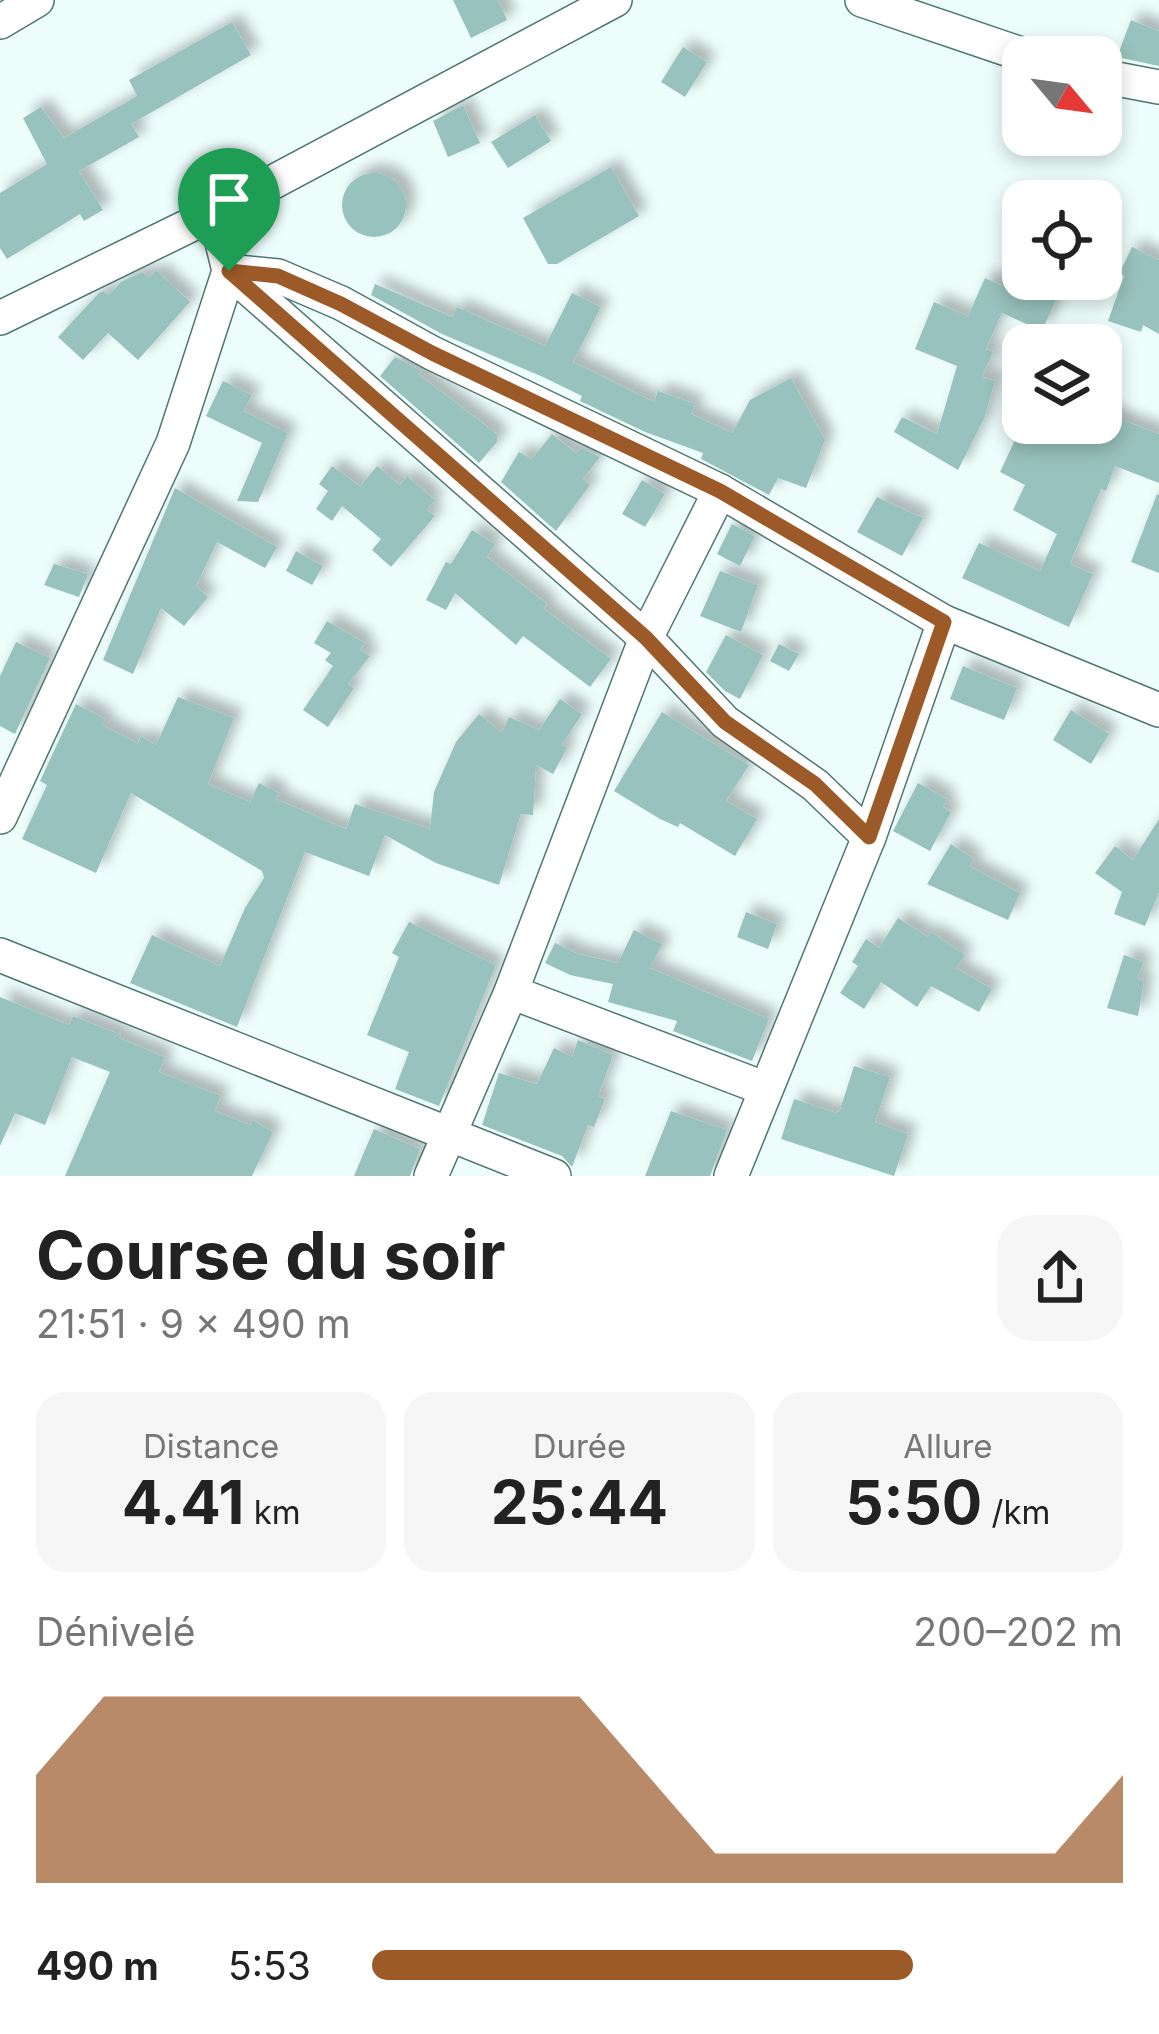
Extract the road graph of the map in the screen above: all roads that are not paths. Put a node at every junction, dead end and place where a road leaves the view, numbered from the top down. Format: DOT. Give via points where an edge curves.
graph roads {
  1 [pos="38,0"];
  2 [pos="615,0"];
  3 [pos="862,0"];
  4 [pos="0,22"];
  5 [pos="1002,48"];
  6 [pos="1122,80"];
  7 [pos="1159,87"];
  8 [pos="215,212"];
  9 [pos="229,271"];
  10 [pos="0,318"];
  11 [pos="720,491"];
  12 [pos="944,622"];
  13 [pos="646,638"];
  14 [pos="1159,710"];
  15 [pos="0,817"];
  16 [pos="869,837"];
  17 [pos="0,955"];
  18 [pos="511,992"];
  19 [pos="766,1089"];
  20 [pos="449,1134"];
  21 [pos="431,1176"];
  22 [pos="554,1176"];
  23 [pos="731,1176"];
  1 -- 4 [label="street"];
  2 -- 8 [label="street"];
  3 -- 5 [label="street"];
  6 -- 7 [label="street"];
  8 -- 9 [label="street"];
  8 -- 10 [label="street"];
  9 -- 11 [label="street" via="278,276 341,304"];
  9 -- 13 [label="street"];
  9 -- 15 [label="street" via="173,442"];
  11 -- 12 [label="street"];
  11 -- 13 [label="street"];
  12 -- 14 [label="street"];
  12 -- 16 [label="street"];
  13 -- 16 [label="street" via="725,722 815,784"];
  13 -- 18 [label="street"];
  16 -- 19 [label="street"];
  17 -- 20 [label="street"];
  18 -- 19 [label="street"];
  18 -- 20 [label="street"];
  19 -- 23 [label="street"];
  20 -- 21 [label="street"];
  20 -- 22 [label="street"];
}
